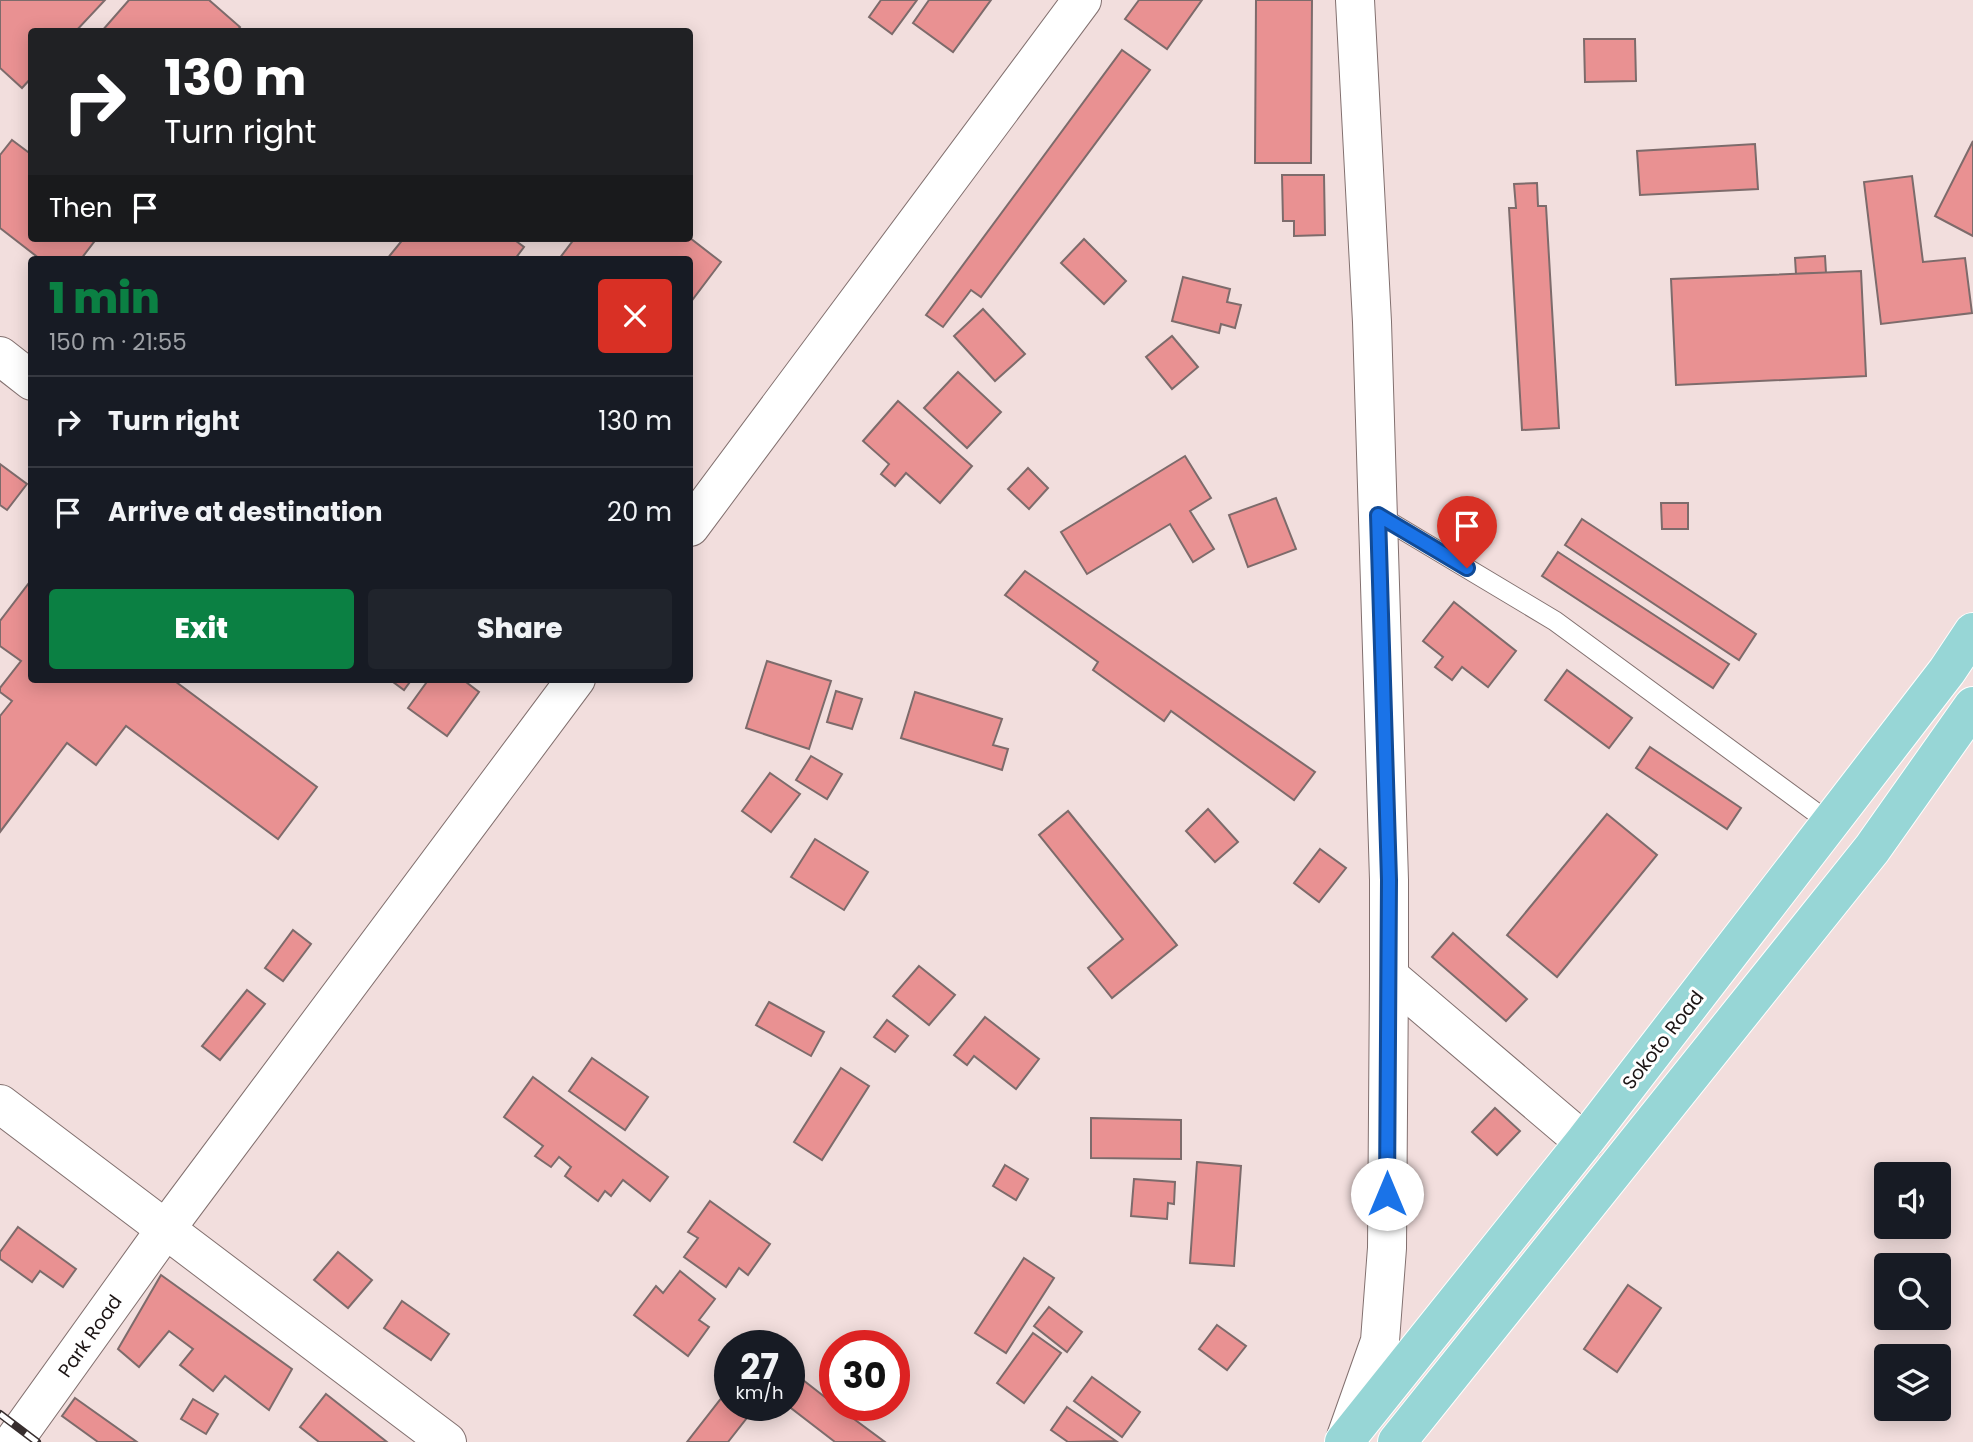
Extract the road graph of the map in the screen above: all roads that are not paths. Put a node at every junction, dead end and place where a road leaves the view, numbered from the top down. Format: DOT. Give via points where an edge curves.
graph roads {
  1 [pos="1082,0"];
  2 [pos="1355,0"];
  3 [pos="0,356"];
  4 [pos="28,378"];
  5 [pos="1378,515"];
  6 [pos="693,523"];
  7 [pos="1973,632"];
  8 [pos="573,683"];
  9 [pos="1973,706"];
  10 [pos="1830,822"];
  11 [pos="1389,976"];
  12 [pos="0,1104"];
  13 [pos="1584,1142"];
  14 [pos="165,1230"];
  15 [pos="13,1442"];
  16 [pos="447,1442"];
  17 [pos="1344,1442"];
  18 [pos="1397,1442"];
  1 -- 6 [label="street"];
  2 -- 5 [label="street"];
  3 -- 4 [label="street"];
  5 -- 10 [label="lane" via="1555,621"];
  5 -- 11 [label="street"];
  7 -- 10 [label="main road, Sokoto Road"];
  8 -- 14 [label="street, Park Road"];
  9 -- 18 [label="main road" via="1872,849"];
  10 -- 13 [label="main road, Sokoto Road"];
  11 -- 13 [label="street"];
  11 -- 17 [label="street" via="1387,1248 1380,1340"];
  12 -- 14 [label="street"];
  13 -- 17 [label="main road, Sokoto Road"];
  14 -- 15 [label="street, Park Road"];
  14 -- 16 [label="street"];
}
